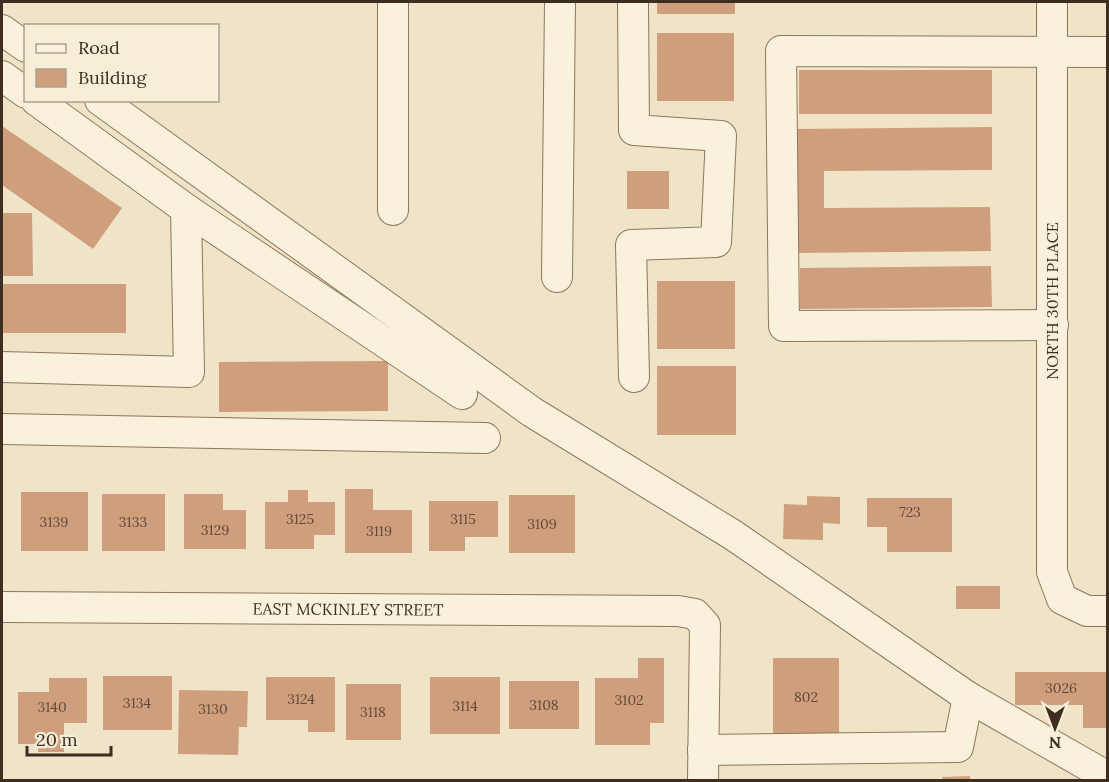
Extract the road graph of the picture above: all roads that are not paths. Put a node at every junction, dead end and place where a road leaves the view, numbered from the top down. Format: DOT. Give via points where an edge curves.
graph roads {
  1 [pos="393,2"];
  2 [pos="560,2"];
  3 [pos="633,2"];
  4 [pos="1052,2"];
  5 [pos="2,30"];
  6 [pos="24,46"];
  7 [pos="1053,52"];
  8 [pos="1107,52"];
  9 [pos="2,76"];
  10 [pos="24,92"];
  11 [pos="39,102"];
  12 [pos="103,102"];
  13 [pos="186,209"];
  14 [pos="393,210"];
  15 [pos="557,277"];
  16 [pos="1053,325"];
  17 [pos="2,367"];
  18 [pos="634,377"];
  19 [pos="462,394"];
  20 [pos="2,429"];
  21 [pos="485,438"];
  22 [pos="2,607"];
  23 [pos="1107,611"];
  24 [pos="968,697"];
  25 [pos="703,750"];
  26 [pos="1107,777"];
  27 [pos="703,780"];
  1 -- 14 [label="street"];
  2 -- 15 [label="street"];
  3 -- 18 [label="street" via="634,130 721,136 716,242 631,245"];
  4 -- 7 [label="street, NORTH 30TH PLACE"];
  5 -- 6 [label="street"];
  7 -- 8 [label="street"];
  7 -- 16 [label="street, NORTH 30TH PLACE"];
  7 -- 16 [label="street" via="781,51 784,326"];
  9 -- 10 [label="street"];
  11 -- 13 [label="street"];
  12 -- 24 [label="street" via="532,412 733,535"];
  13 -- 17 [label="street" via="189,372"];
  13 -- 19 [label="street"];
  16 -- 23 [label="street, NORTH 30TH PLACE" via="1052,572 1062,599 1086,611"];
  20 -- 21 [label="street"];
  22 -- 25 [label="street, EAST MCKINLEY STREET" via="695,614 705,625"];
  24 -- 25 [label="street" via="958,747"];
  24 -- 26 [label="street"];
  25 -- 27 [label="street"];
}
